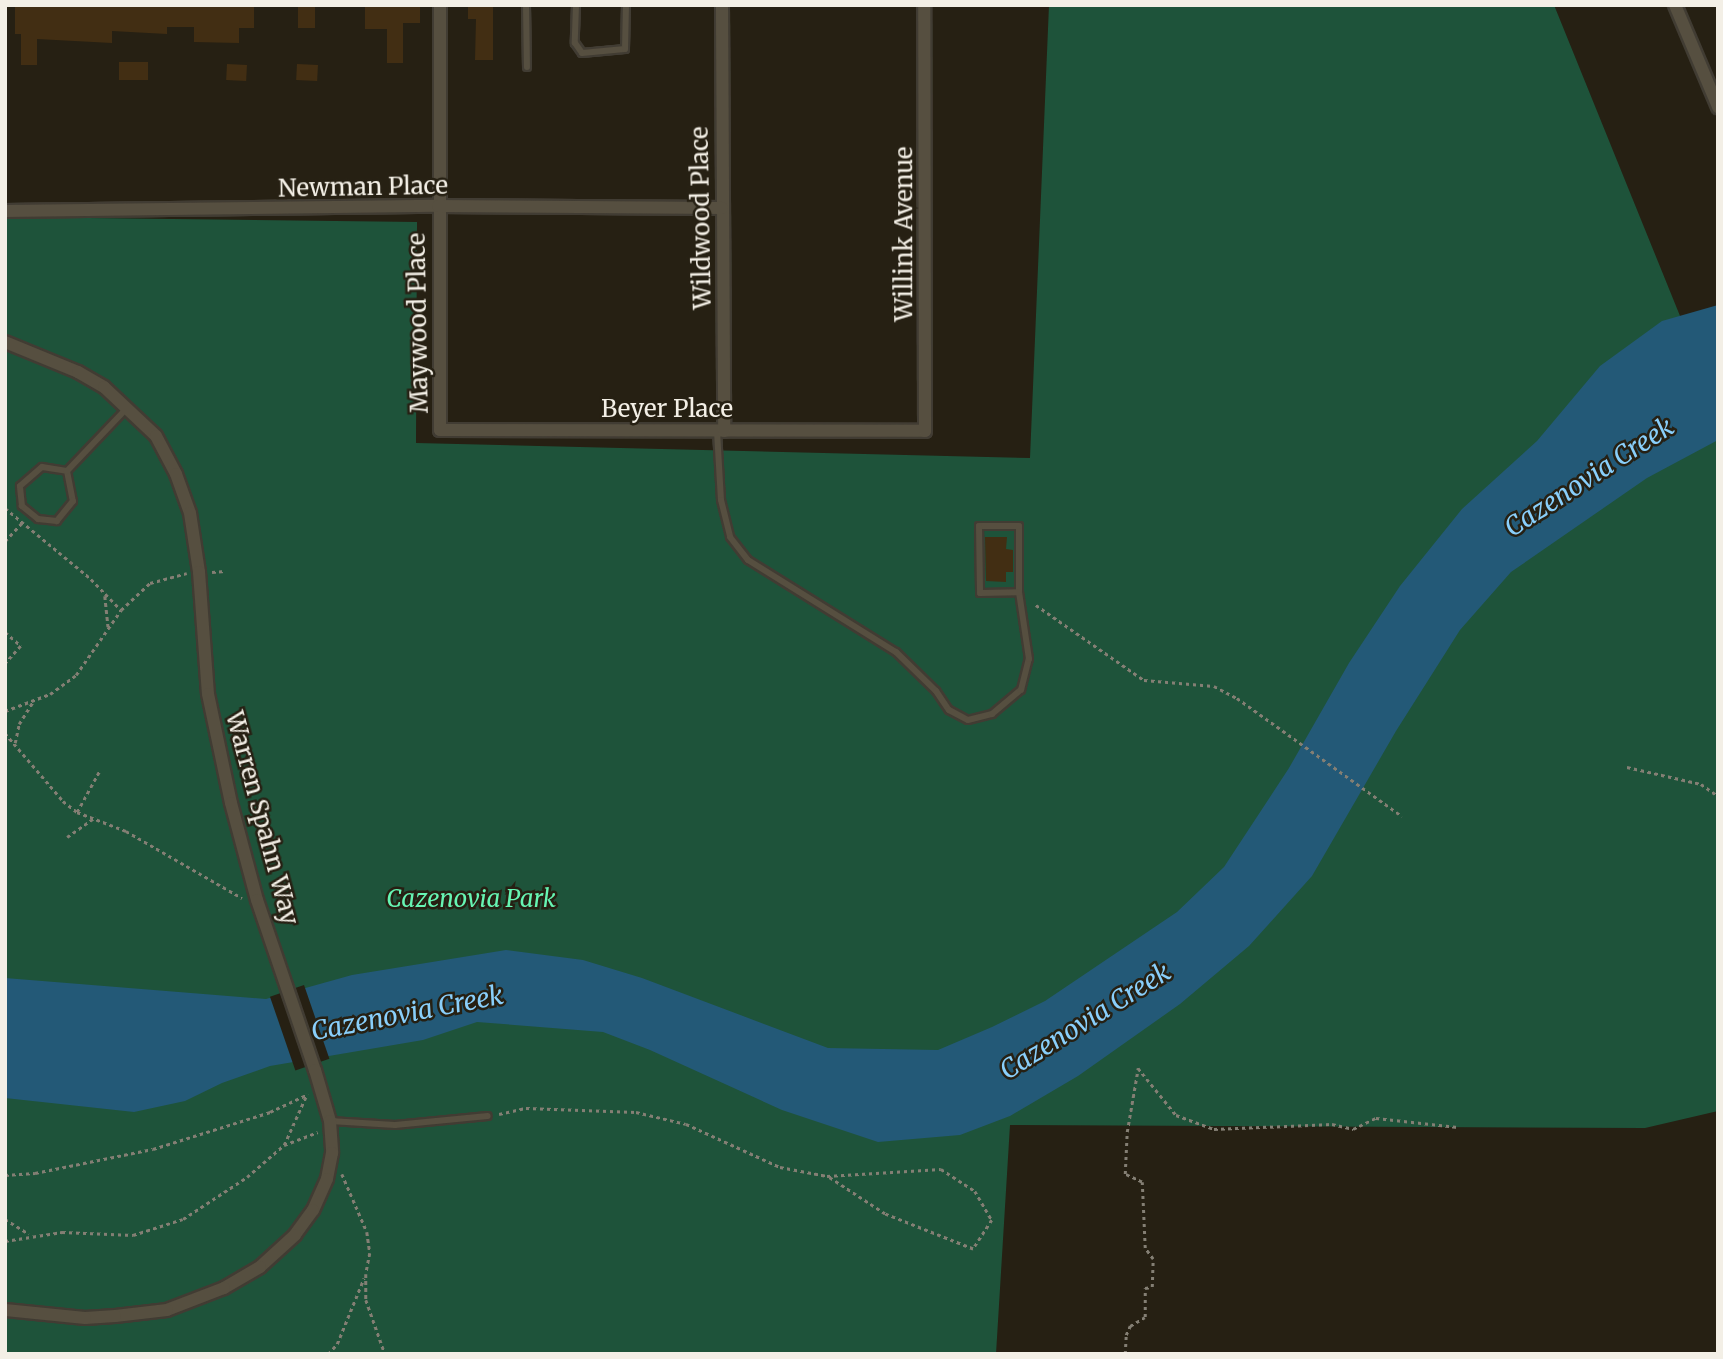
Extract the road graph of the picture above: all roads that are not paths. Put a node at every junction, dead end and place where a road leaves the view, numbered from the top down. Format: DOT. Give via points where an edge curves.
graph roads {
  1 [pos="440,5"];
  2 [pos="526,5"];
  3 [pos="576,5"];
  4 [pos="626,5"];
  5 [pos="722,5"];
  6 [pos="925,5"];
  7 [pos="1675,5"];
  8 [pos="527,67"];
  9 [pos="1718,107"];
  10 [pos="438,206"];
  11 [pos="722,208"];
  12 [pos="5,211"];
  13 [pos="5,342"];
  14 [pos="127,408"];
  15 [pos="440,430"];
  16 [pos="721,431"];
  17 [pos="894,431"];
  18 [pos="67,471"];
  19 [pos="1019,592"];
  20 [pos="488,1116"];
  21 [pos="330,1121"];
  22 [pos="5,1310"];
  1 -- 10 [label="street, Maywood Place"];
  2 -- 8 [label="lane"];
  3 -- 4 [label="lane" via="577,49 582,52 620,51 627,45"];
  5 -- 11 [label="street, Wildwood Place"];
  6 -- 17 [label="street, Willink Avenue" via="925,431"];
  7 -- 9 [label="street"];
  10 -- 11 [label="street, Newman Place"];
  10 -- 12 [label="street, Newman Place"];
  10 -- 15 [label="street, Maywood Place"];
  11 -- 16 [label="street, Wildwood Place"];
  13 -- 14 [label="street, Warren Spahn Way" via="78,372"];
  14 -- 18 [label="lane"];
  14 -- 21 [label="street, Warren Spahn Way" via="156,436 190,513 208,694 219,748 256,895"];
  15 -- 16 [label="street, Beyer Place"];
  16 -- 17 [label="street, Beyer Place"];
  16 -- 19 [label="lane, Wildwood Place" via="721,500 730,537 748,560 896,652 949,710 968,720 992,714 1021,690 1029,659"];
  18 -- 18 [label="lane" via="42,467 20,486 23,506 38,519 57,521 74,502"];
  19 -- 19 [label="lane" via="1019,526 979,526 980,593"];
  20 -- 21 [label="lane" via="395,1125"];
  21 -- 22 [label="street, Warren Spahn Way" via="332,1153 313,1210 278,1253 224,1288 167,1310 122,1316 85,1318"];
}
